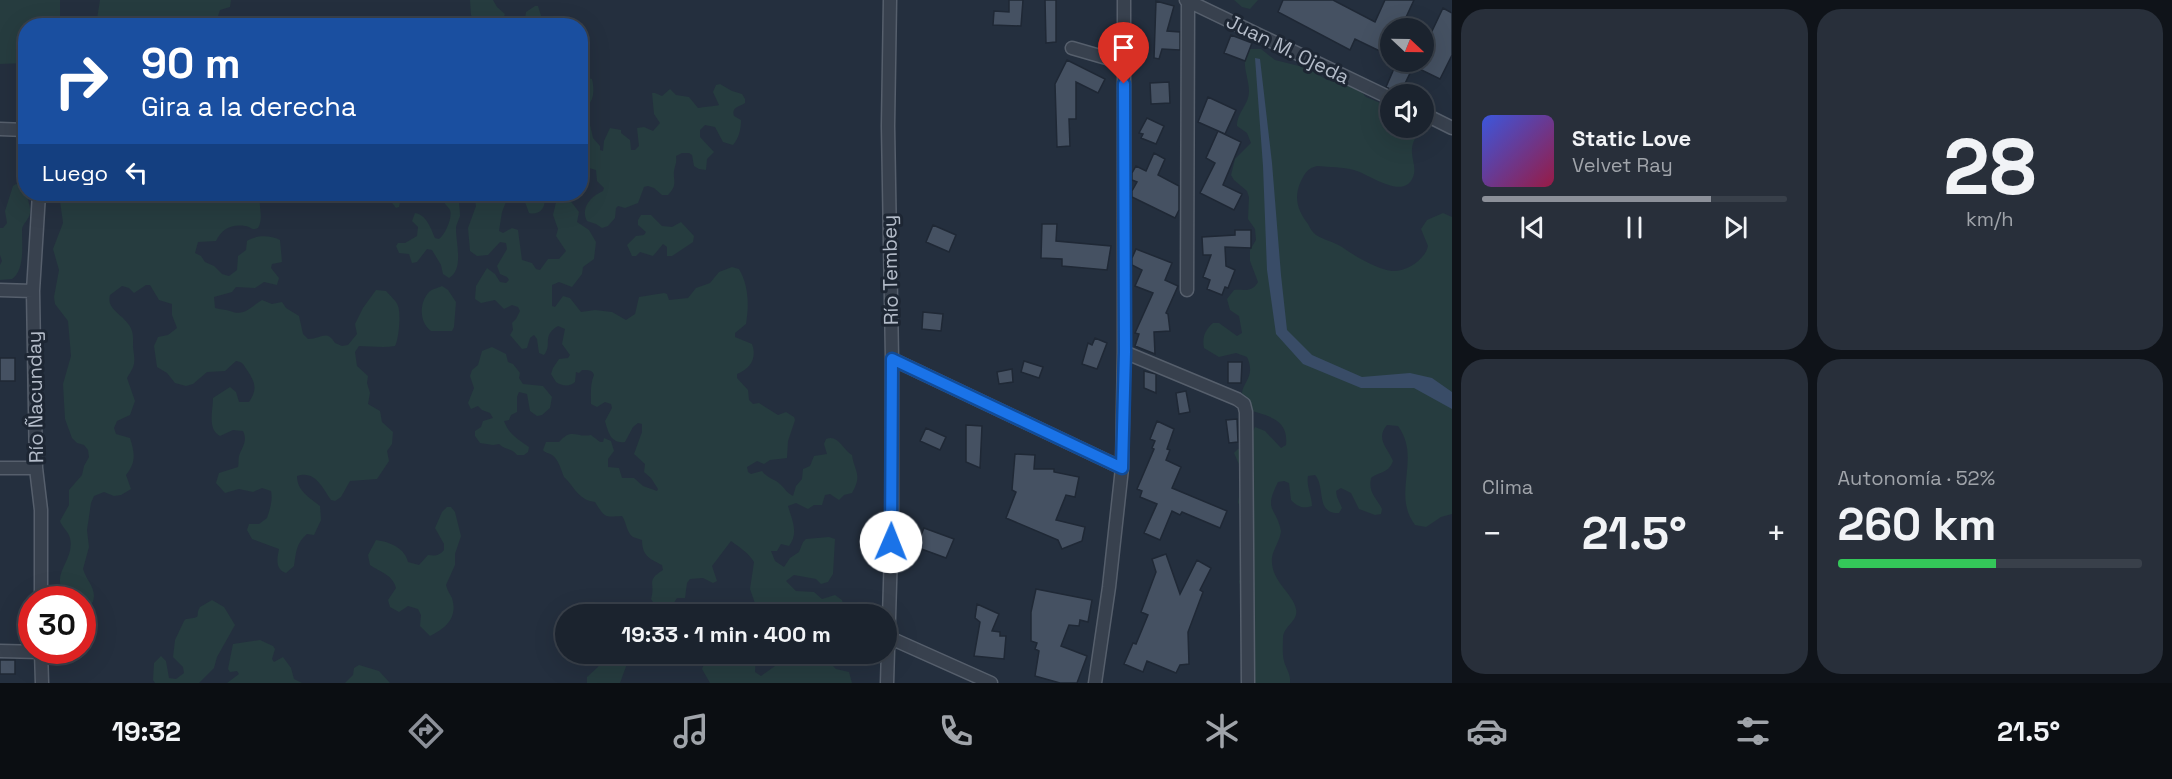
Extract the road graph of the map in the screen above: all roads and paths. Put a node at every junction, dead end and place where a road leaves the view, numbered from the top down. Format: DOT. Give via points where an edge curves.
graph roads {
  1 [pos="891,0"];
  2 [pos="1124,0"];
  3 [pos="1187,0"];
  4 [pos="1072,48"];
  5 [pos="1124,63"];
  6 [pos="1380,93"];
  7 [pos="1434,119"];
  8 [pos="1452,128"];
  9 [pos="0,129"];
  10 [pos="18,130"];
  11 [pos="39,201"];
  12 [pos="0,290"];
  13 [pos="1187,290"];
  14 [pos="33,291"];
  15 [pos="1125,352"];
  16 [pos="892,359"];
  17 [pos="0,468"];
  18 [pos="36,468"];
  19 [pos="1122,468"];
  20 [pos="41,586"];
  21 [pos="889,604"];
  22 [pos="897,641"];
  23 [pos="0,651"];
  24 [pos="18,651"];
  25 [pos="41,664"];
  26 [pos="887,664"];
  27 [pos="42,683"];
  28 [pos="887,683"];
  29 [pos="991,683"];
  30 [pos="1095,683"];
  31 [pos="1248,683"];
  1 -- 16 [label="street, Río Tembey" via="888,126"];
  2 -- 5 [label="street"];
  3 -- 6 [label="street, Juan M. Ojeda"];
  3 -- 13 [label="street"];
  4 -- 5 [label="street"];
  5 -- 15 [label="street"];
  7 -- 8 [label="street"];
  9 -- 10 [label="street"];
  11 -- 14 [label="street, Río Ñacunday"];
  12 -- 14 [label="street"];
  14 -- 18 [label="street, Río Ñacunday"];
  15 -- 19 [label="street"];
  15 -- 31 [label="street" via="1244,404"];
  16 -- 19 [label="street"];
  16 -- 21 [label="street, Río Tembey"];
  17 -- 18 [label="street"];
  18 -- 20 [label="street, Río Ñacunday" via="41,510"];
  19 -- 30 [label="street"];
  22 -- 29 [label="street"];
  23 -- 24 [label="street"];
  25 -- 27 [label="street"];
  26 -- 28 [label="street, Río Tembey"];
}
